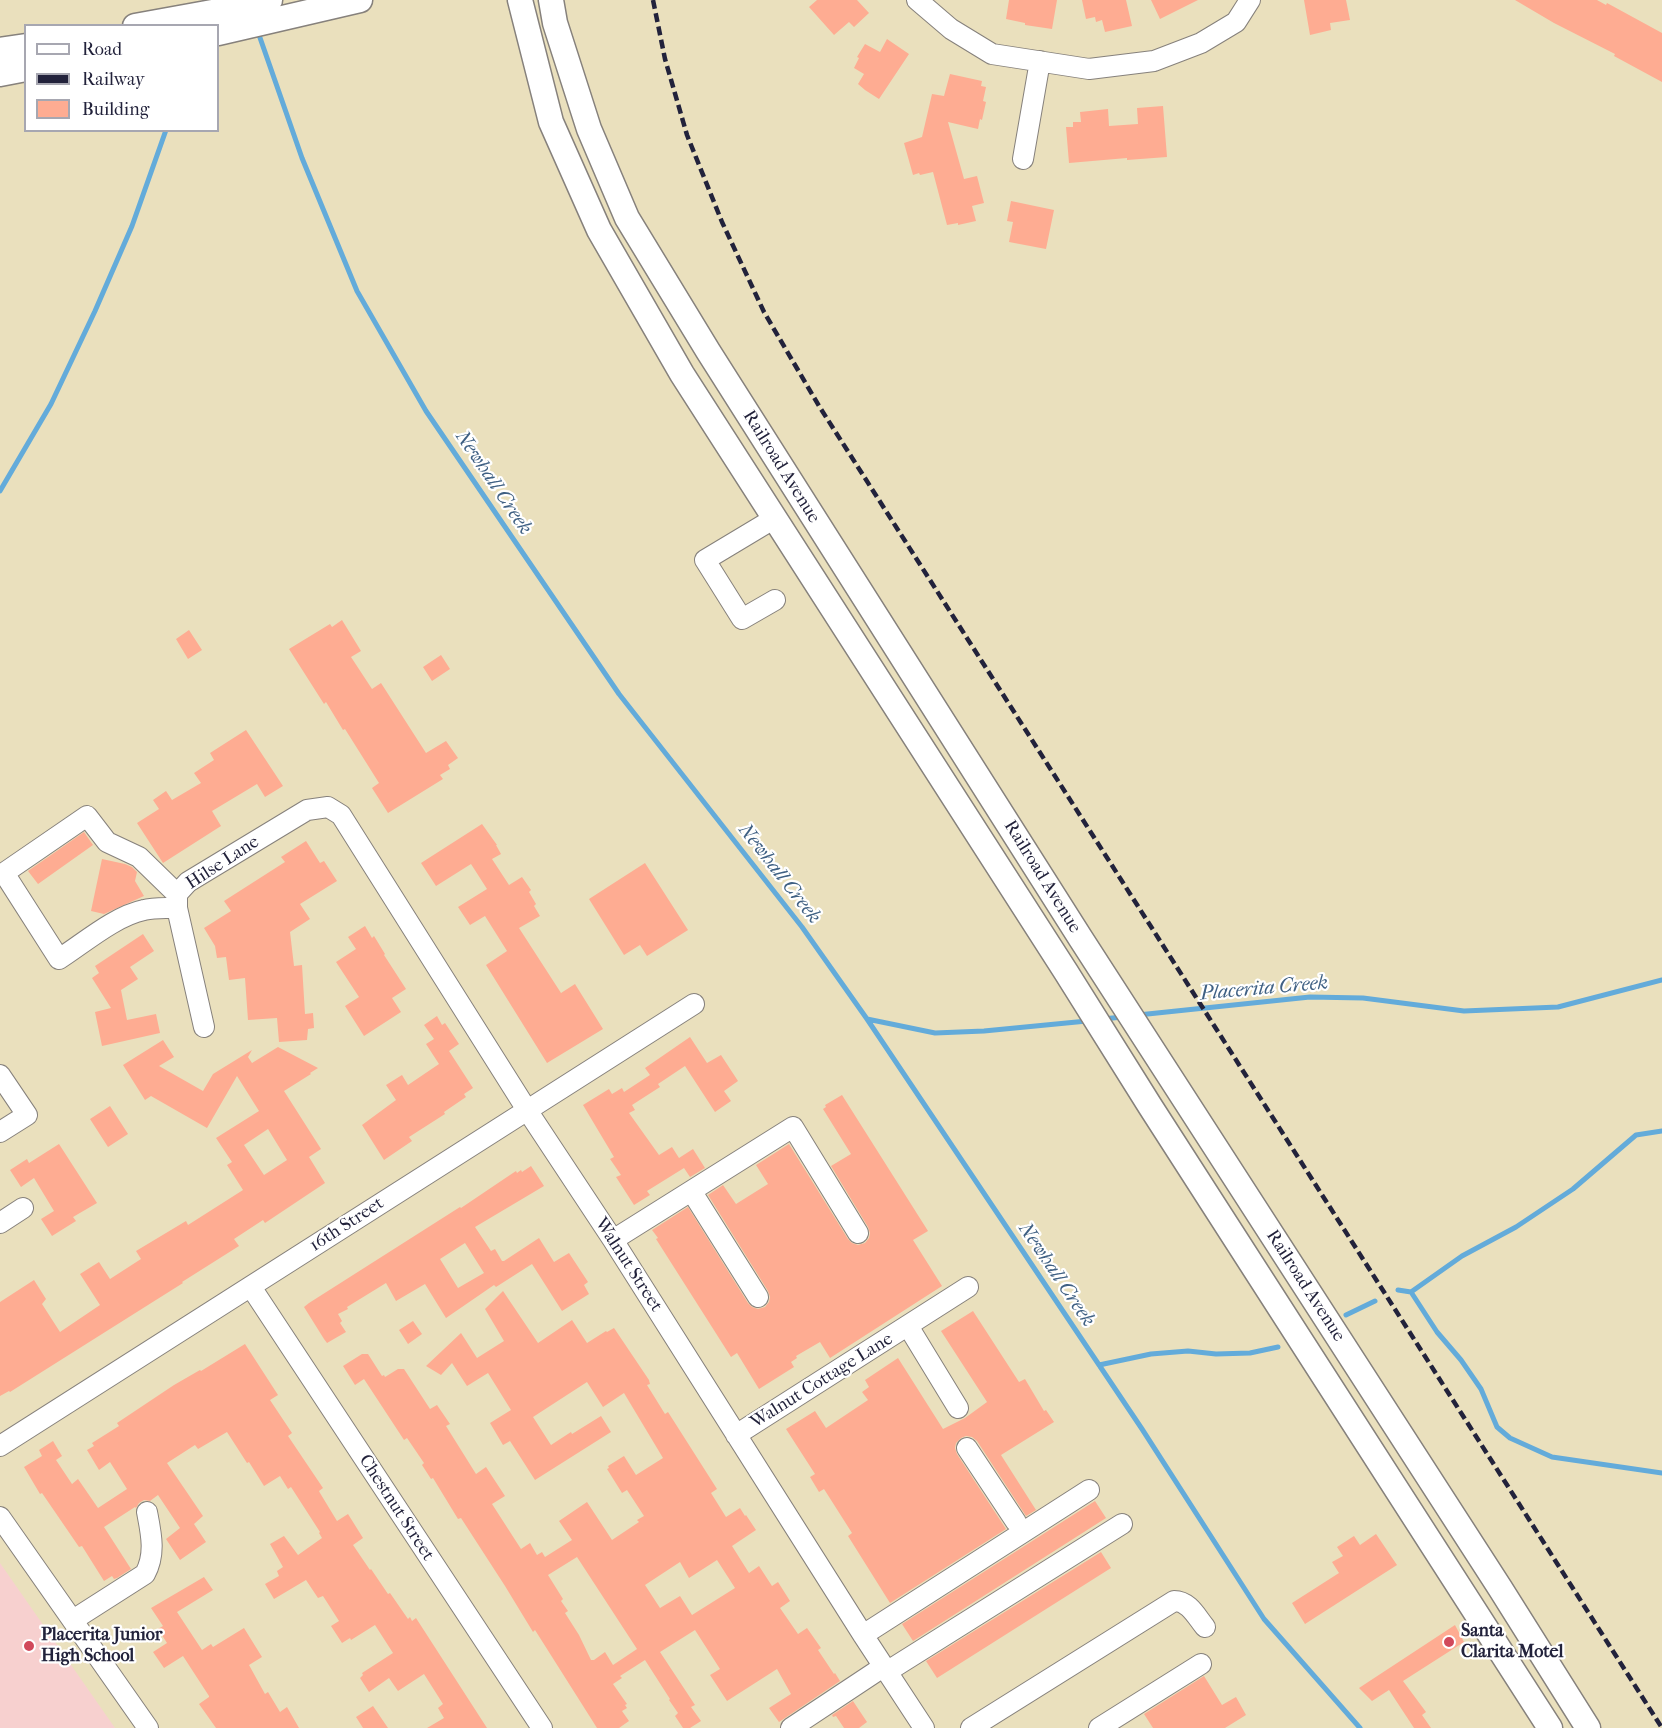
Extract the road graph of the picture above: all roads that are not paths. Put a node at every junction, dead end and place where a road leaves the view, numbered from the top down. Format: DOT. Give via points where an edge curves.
graph roads {
  1 [pos="270,0"];
  2 [pos="360,0"];
  3 [pos="520,0"];
  4 [pos="551,0"];
  5 [pos="917,0"];
  6 [pos="1250,0"];
  7 [pos="147,24"];
  8 [pos="219,33"];
  9 [pos="24,45"];
  10 [pos="0,50"];
  11 [pos="1040,61"];
  12 [pos="24,69"];
  13 [pos="0,74"];
  14 [pos="1023,159"];
  15 [pos="775,518"];
  16 [pos="775,600"];
  17 [pos="328,807"];
  18 [pos="177,901"];
  19 [pos="694,1004"];
  20 [pos="204,1028"];
  21 [pos="0,1075"];
  22 [pos="527,1110"];
  23 [pos="0,1132"];
  24 [pos="692,1192"];
  25 [pos="23,1208"];
  26 [pos="0,1223"];
  27 [pos="858,1233"];
  28 [pos="613,1240"];
  29 [pos="251,1287"];
  30 [pos="968,1287"];
  31 [pos="758,1297"];
  32 [pos="908,1326"];
  33 [pos="958,1408"];
  34 [pos="736,1435"];
  35 [pos="0,1446"];
  36 [pos="967,1448"];
  37 [pos="1089,1490"];
  38 [pos="147,1512"];
  39 [pos="0,1517"];
  40 [pos="1016,1522"];
  41 [pos="1122,1524"];
  42 [pos="1456,1582"];
  43 [pos="73,1620"];
  44 [pos="1204,1627"];
  45 [pos="862,1635"];
  46 [pos="1202,1664"];
  47 [pos="886,1669"];
  48 [pos="1555,1677"];
  49 [pos="147,1728"];
  50 [pos="542,1728"];
  51 [pos="791,1728"];
  52 [pos="924,1728"];
  53 [pos="971,1728"];
  54 [pos="1099,1728"];
  55 [pos="1550,1728"];
  56 [pos="1588,1728"];
  1 -- 7 [label="main road"];
  2 -- 8 [label="main road"];
  3 -- 15 [label="main road, Railroad Avenue" via="552,122 599,230 682,374"];
  4 -- 48 [label="main road, Railroad Avenue" via="589,129 627,218 714,362"];
  5 -- 11 [label="street" via="951,29 992,54"];
  6 -- 11 [label="street" via="1236,22 1201,43 1154,61 1089,69"];
  9 -- 10 [label="main road"];
  11 -- 14 [label="street"];
  12 -- 13 [label="main road"];
  15 -- 16 [label="street" via="705,560 742,620"];
  15 -- 42 [label="main road, Railroad Avenue"];
  17 -- 18 [label="street, Hilse Lane" via="307,810 188,882"];
  17 -- 22 [label="street, Walnut Street" via="341,815"];
  18 -- 18 [label="street" via="139,857 107,842 87,816 4,873 59,959 132,914"];
  18 -- 20 [label="street, Hilse Lane"];
  19 -- 22 [label="street, 16th Street"];
  21 -- 23 [label="street" via="27,1115"];
  22 -- 28 [label="street, Walnut Street"];
  22 -- 29 [label="street, 16th Street"];
  24 -- 27 [label="street" via="793,1128"];
  24 -- 28 [label="street"];
  24 -- 31 [label="street"];
  25 -- 26 [label="street"];
  28 -- 34 [label="street, Walnut Street"];
  29 -- 35 [label="street, 16th Street"];
  29 -- 50 [label="street, Chestnut Street"];
  30 -- 32 [label="street, Walnut Cottage Lane"];
  32 -- 33 [label="street, Walnut Cottage Lane"];
  32 -- 34 [label="street, Walnut Cottage Lane"];
  34 -- 45 [label="street, Walnut Street"];
  36 -- 40 [label="street"];
  37 -- 45 [label="street"];
  38 -- 43 [label="street" via="153,1539 145,1574"];
  39 -- 43 [label="street"];
  41 -- 47 [label="street"];
  42 -- 48 [label="main road" via="1477,1588 1490,1601 1537,1673"];
  42 -- 55 [label="main road, Railroad Avenue"];
  43 -- 49 [label="street"];
  44 -- 53 [label="street" via="1188,1605 1173,1601"];
  45 -- 47 [label="street, Walnut Street"];
  46 -- 54 [label="street"];
  47 -- 51 [label="street"];
  47 -- 52 [label="street, Walnut Street"];
  48 -- 56 [label="main road, Railroad Avenue"];
}
